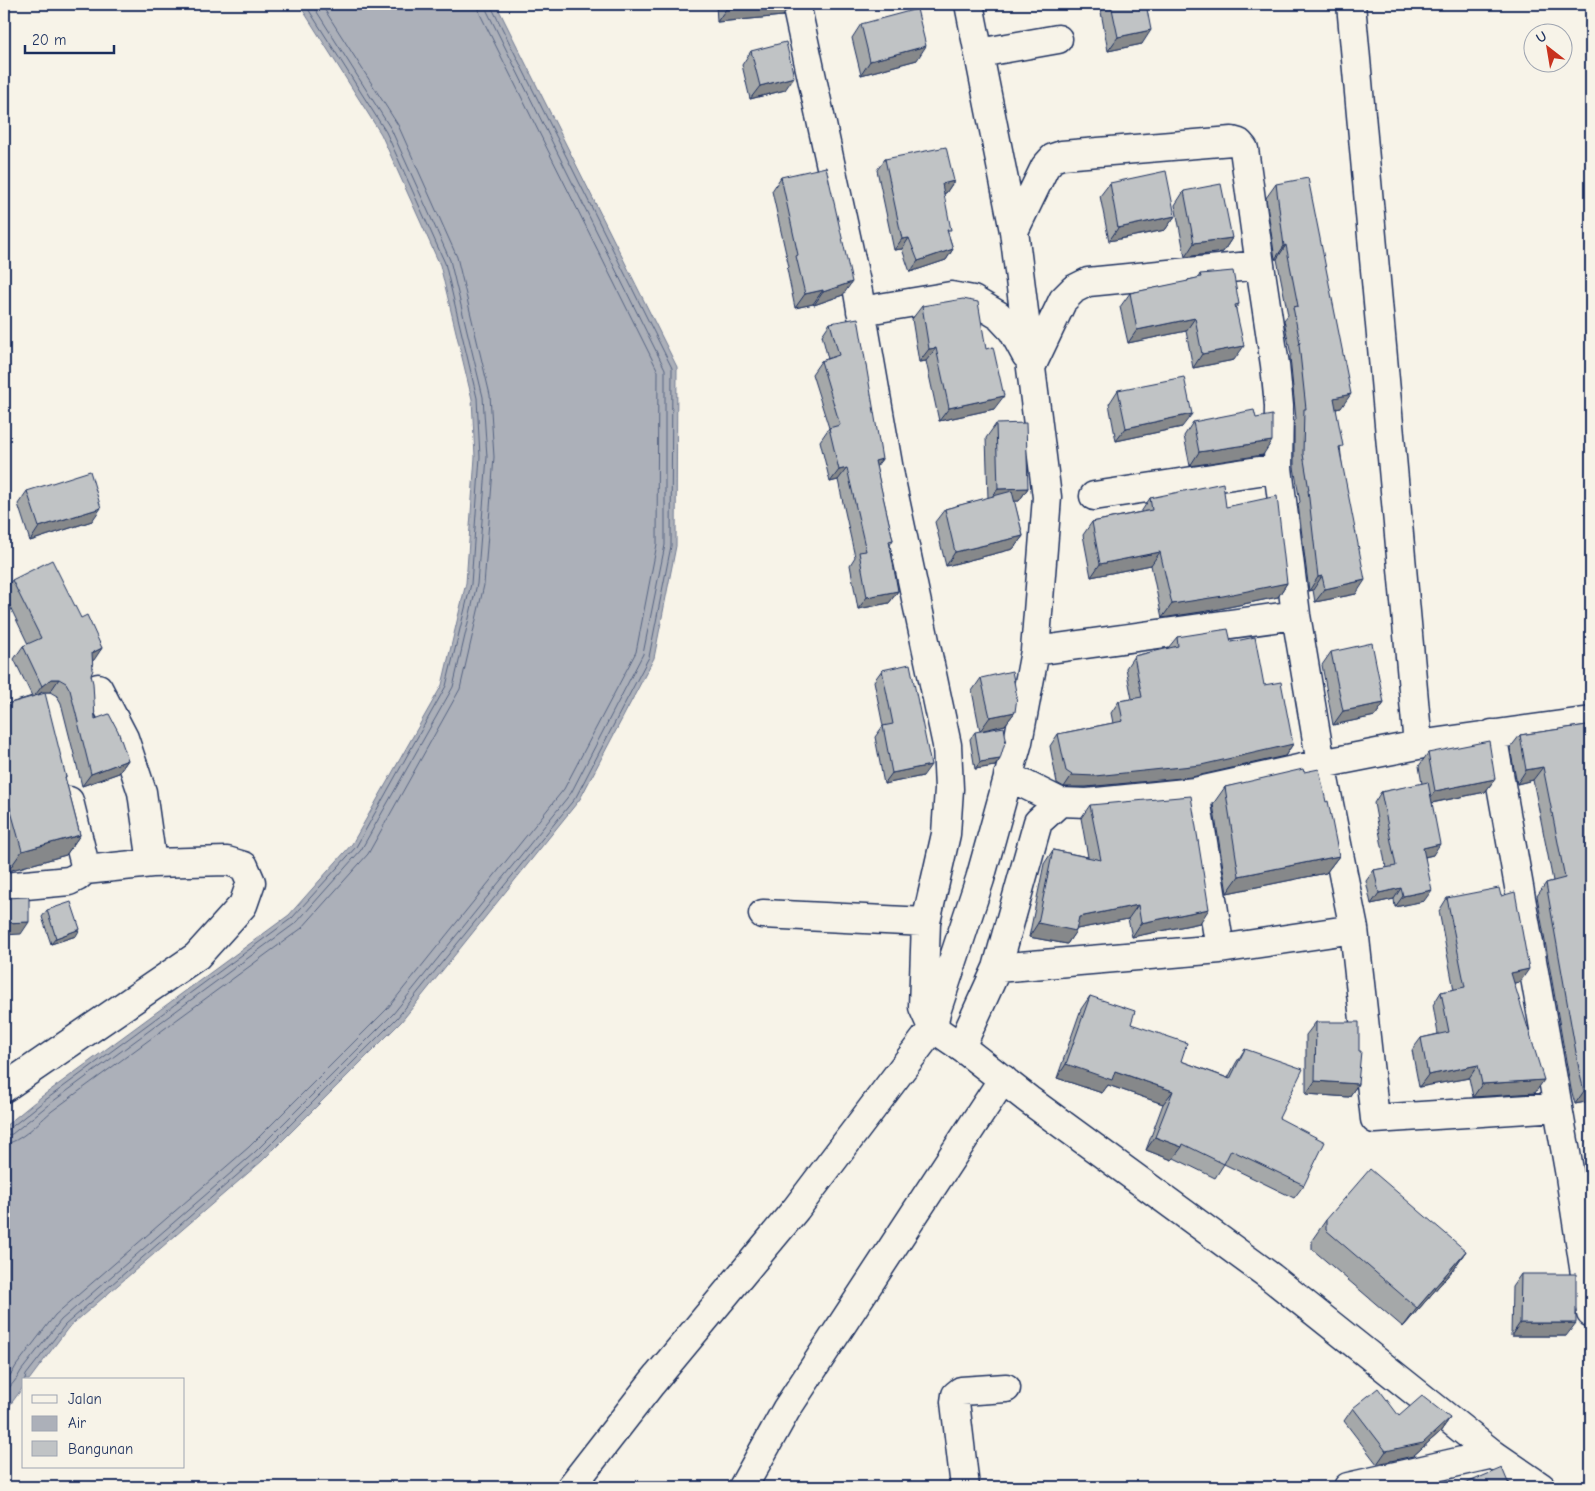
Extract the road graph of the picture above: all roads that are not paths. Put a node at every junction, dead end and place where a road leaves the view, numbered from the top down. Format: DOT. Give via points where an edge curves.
graph roads {
  1 [pos="796,4"];
  2 [pos="970,4"];
  3 [pos="1351,4"];
  4 [pos="1058,39"];
  5 [pos="979,53"];
  6 [pos="1014,231"];
  7 [pos="1260,265"];
  8 [pos="861,310"];
  9 [pos="1032,365"];
  10 [pos="1278,468"];
  11 [pos="1094,496"];
  12 [pos="1296,614"];
  13 [pos="1035,651"];
  14 [pos="98,688"];
  15 [pos="1591,721"];
  16 [pos="1492,734"];
  17 [pos="1418,745"];
  18 [pos="1321,764"];
  19 [pos="63,774"];
  20 [pos="1008,776"];
  21 [pos="1195,792"];
  22 [pos="1060,802"];
  23 [pos="152,863"];
  24 [pos="84,870"];
  25 [pos="4,887"];
  26 [pos="764,914"];
  27 [pos="926,922"];
  28 [pos="1354,929"];
  29 [pos="1220,949"];
  30 [pos="997,968"];
  31 [pos="932,1028"];
  32 [pos="961,1047"];
  33 [pos="1003,1080"];
  34 [pos="4,1088"];
  35 [pos="1558,1107"];
  36 [pos="1591,1312"];
  37 [pos="1006,1388"];
  38 [pos="1492,1454"];
  39 [pos="571,1487"];
  40 [pos="743,1487"];
  41 [pos="965,1487"];
  42 [pos="1348,1487"];
  43 [pos="1541,1487"];
  1 -- 8 [label="street"];
  2 -- 5 [label="street"];
  3 -- 17 [label="street"];
  4 -- 5 [label="street"];
  5 -- 6 [label="street"];
  6 -- 7 [label="street" via="1053,158 1232,141 1244,148"];
  6 -- 9 [label="street"];
  7 -- 9 [label="street" via="1088,282 1063,300"];
  7 -- 10 [label="street" via="1279,406"];
  8 -- 9 [label="street" via="951,296 973,300 998,315 1013,331"];
  8 -- 27 [label="street" via="890,476 947,745 946,834"];
  9 -- 13 [label="street" via="1047,497"];
  10 -- 11 [label="street"];
  10 -- 12 [label="street"];
  12 -- 13 [label="street"];
  12 -- 18 [label="street"];
  13 -- 20 [label="street" via="1018,742"];
  14 -- 23 [label="street" via="124,738 142,792"];
  15 -- 16 [label="street"];
  16 -- 17 [label="street"];
  16 -- 35 [label="street"];
  17 -- 18 [label="street"];
  18 -- 21 [label="street"];
  18 -- 28 [label="street"];
  19 -- 24 [label="street"];
  20 -- 22 [label="street"];
  20 -- 31 [label="street" via="980,879"];
  21 -- 22 [label="street"];
  21 -- 29 [label="street"];
  22 -- 30 [label="street" via="1038,822"];
  23 -- 24 [label="street"];
  23 -- 34 [label="street" via="227,861 244,866 251,882 243,905 197,956"];
  24 -- 25 [label="street" via="69,881"];
  26 -- 27 [label="street"];
  27 -- 31 [label="street" via="923,1007"];
  28 -- 29 [label="street"];
  28 -- 35 [label="street" via="1375,1119"];
  29 -- 30 [label="street"];
  30 -- 32 [label="street"];
  31 -- 32 [label="street"];
  31 -- 39 [label="street" via="796,1209 651,1384"];
  32 -- 33 [label="street"];
  33 -- 38 [label="street" via="1272,1277"];
  33 -- 40 [label="street" via="786,1410"];
  35 -- 36 [label="street"];
  37 -- 41 [label="street" via="961,1391 956,1395"];
  38 -- 42 [label="street"];
  38 -- 43 [label="street"];
}
